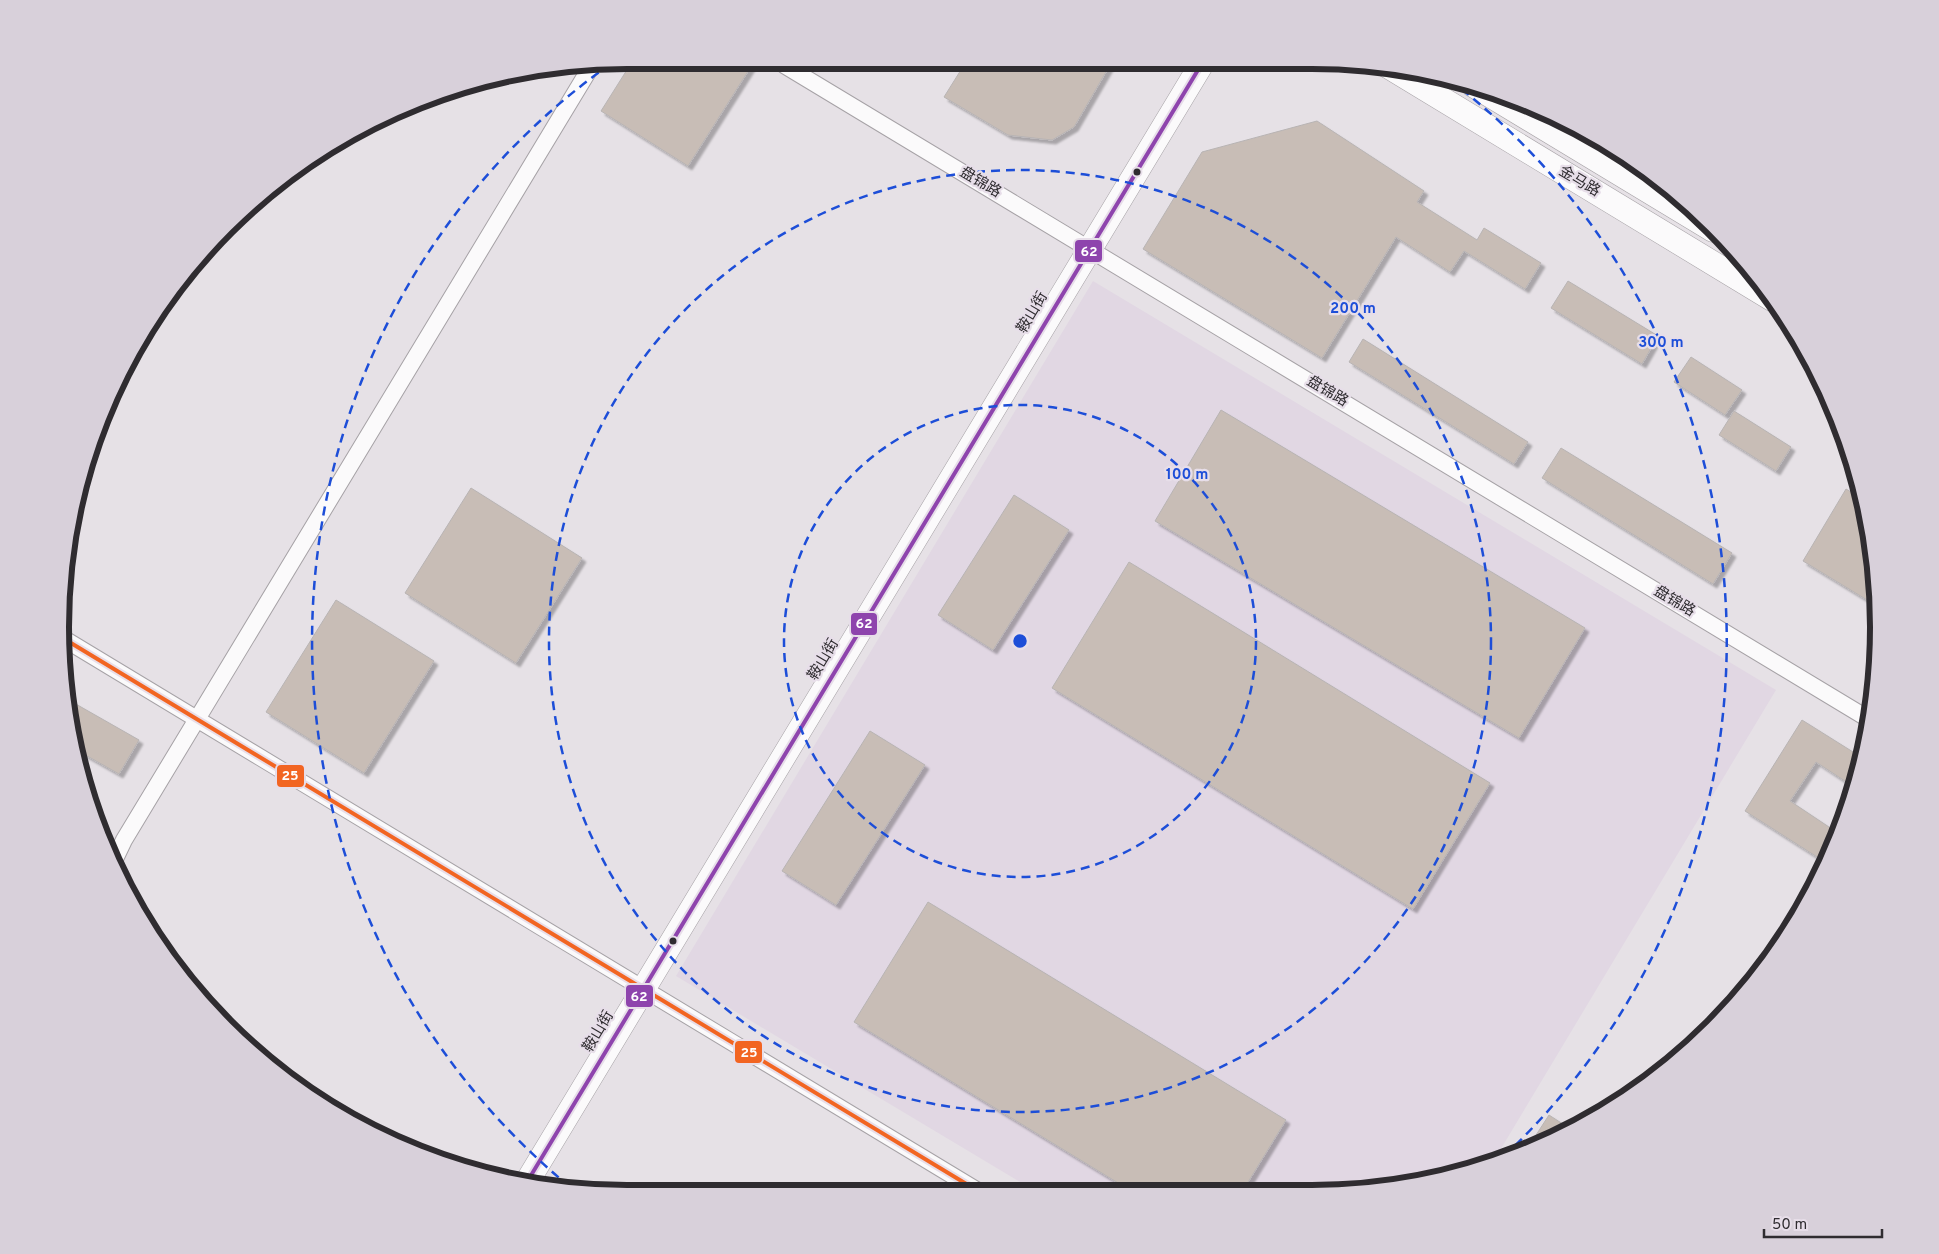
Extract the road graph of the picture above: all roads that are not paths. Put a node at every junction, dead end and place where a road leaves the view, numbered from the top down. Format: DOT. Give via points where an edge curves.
graph roads {
  1 [pos="791,69"];
  2 [pos="1181,69"];
  3 [pos="1198,69"];
  4 [pos="589,70"];
  5 [pos="1406,77"];
  6 [pos="1502,102"];
  7 [pos="1689,216"];
  8 [pos="1083,245"];
  9 [pos="1756,288"];
  10 [pos="69,642"];
  11 [pos="1863,716"];
  12 [pos="198,719"];
  13 [pos="118,855"];
  14 [pos="637,984"];
  15 [pos="514,1174"];
  16 [pos="530,1177"];
  17 [pos="968,1185"];
  1 -- 8 [label="street, 盘锦路"];
  2 -- 8 [label="street, 鞍山街"];
  3 -- 8 [label="street, 鞍山街"];
  4 -- 12 [label="street"];
  5 -- 9 [label="street, 金马路"];
  6 -- 7 [label="street, 金马路"];
  8 -- 11 [label="street, 盘锦路"];
  8 -- 14 [label="street, 鞍山街"];
  10 -- 12 [label="street"];
  12 -- 13 [label="street"];
  12 -- 14 [label="street"];
  14 -- 15 [label="street, 鞍山街"];
  14 -- 16 [label="street, 鞍山街"];
  14 -- 17 [label="street"];
}
